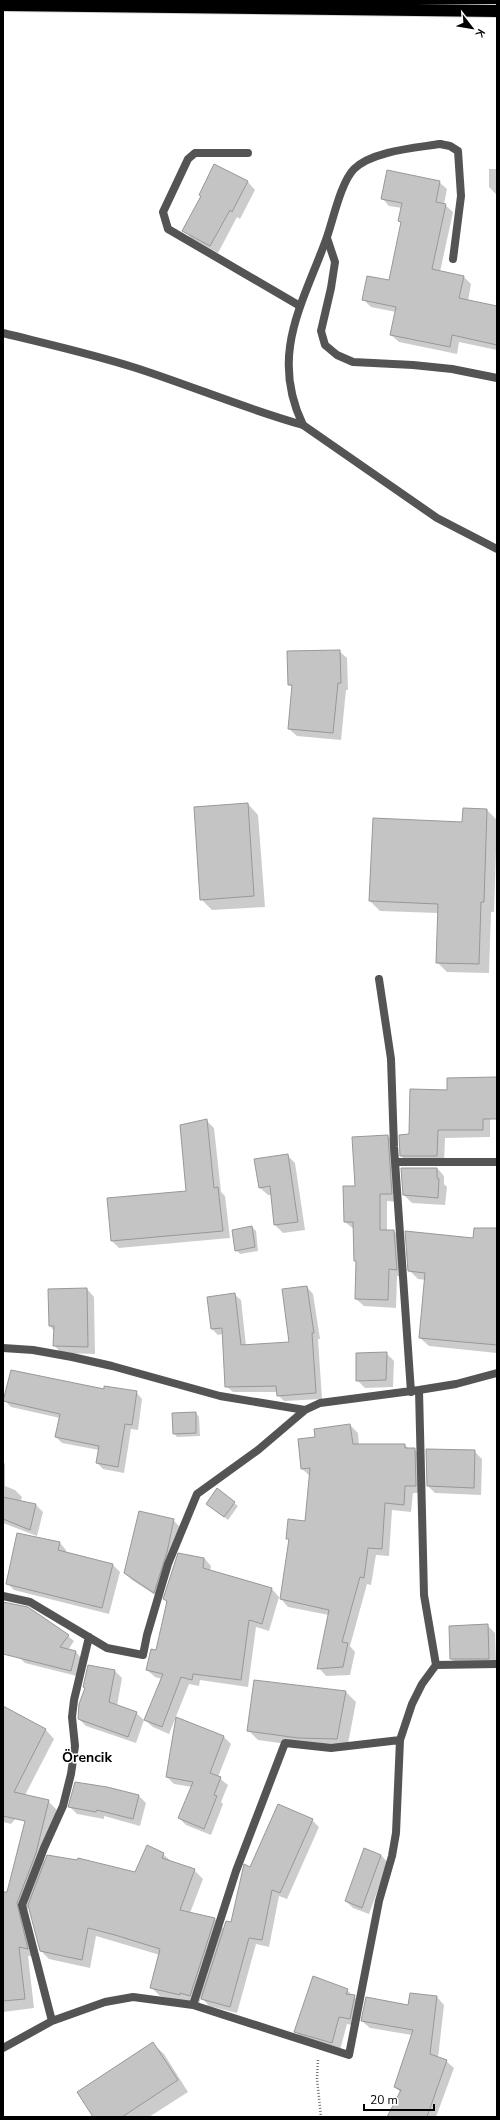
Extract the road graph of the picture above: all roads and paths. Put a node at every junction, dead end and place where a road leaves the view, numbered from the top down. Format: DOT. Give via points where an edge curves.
graph roads {
  1 [pos="3,5"];
  2 [pos="497,11"];
  3 [pos="248,154"];
  4 [pos="327,238"];
  5 [pos="453,259"];
  6 [pos="300,306"];
  7 [pos="3,333"];
  8 [pos="497,378"];
  9 [pos="303,425"];
  10 [pos="497,549"];
  11 [pos="379,979"];
  12 [pos="395,1162"];
  13 [pos="497,1162"];
  14 [pos="3,1348"];
  15 [pos="497,1373"];
  16 [pos="415,1391"];
  17 [pos="304,1410"];
  18 [pos="3,1596"];
  19 [pos="89,1637"];
  20 [pos="497,1664"];
  21 [pos="436,1665"];
  22 [pos="400,1740"];
  23 [pos="193,2005"];
  24 [pos="52,2021"];
  25 [pos="320,2046"];
  26 [pos="3,2048"];
  27 [pos="321,2117"];
  1 -- 2 [label="highway"];
  3 -- 6 [label="street" via="195,153 188,160 163,212 168,229"];
  4 -- 5 [label="street" via="342,191 353,170 375,156 440,144 458,151 461,196"];
  4 -- 6 [label="street"];
  4 -- 8 [label="street" via="335,262 321,331 325,345 337,355 352,362 452,369"];
  6 -- 9 [label="street" via="290,339 288,380 293,405"];
  7 -- 9 [label="street" via="137,368 273,417"];
  9 -- 10 [label="street" via="437,518"];
  11 -- 12 [label="street" via="391,1059"];
  12 -- 13 [label="street"];
  12 -- 16 [label="street"];
  14 -- 17 [label="street" via="72,1357 220,1396"];
  15 -- 16 [label="street"];
  16 -- 17 [label="street" via="320,1403"];
  16 -- 21 [label="street" via="424,1595"];
  17 -- 19 [label="street" via="258,1450 197,1494 168,1564 143,1655 107,1648"];
  18 -- 19 [label="street" via="30,1602"];
  19 -- 24 [label="street" via="74,1700 72,1717 75,1746 63,1806 22,1905"];
  20 -- 21 [label="street"];
  21 -- 22 [label="street" via="412,1704"];
  22 -- 23 [label="street" via="331,1748 285,1743 236,1871"];
  22 -- 25 [label="street" via="396,1833 379,1901 349,2055"];
  23 -- 24 [label="street" via="133,1997 105,2002"];
  23 -- 25 [label="street"];
  24 -- 26 [label="street"];
  25 -- 27 [label="path" via="317,2079"];
}
